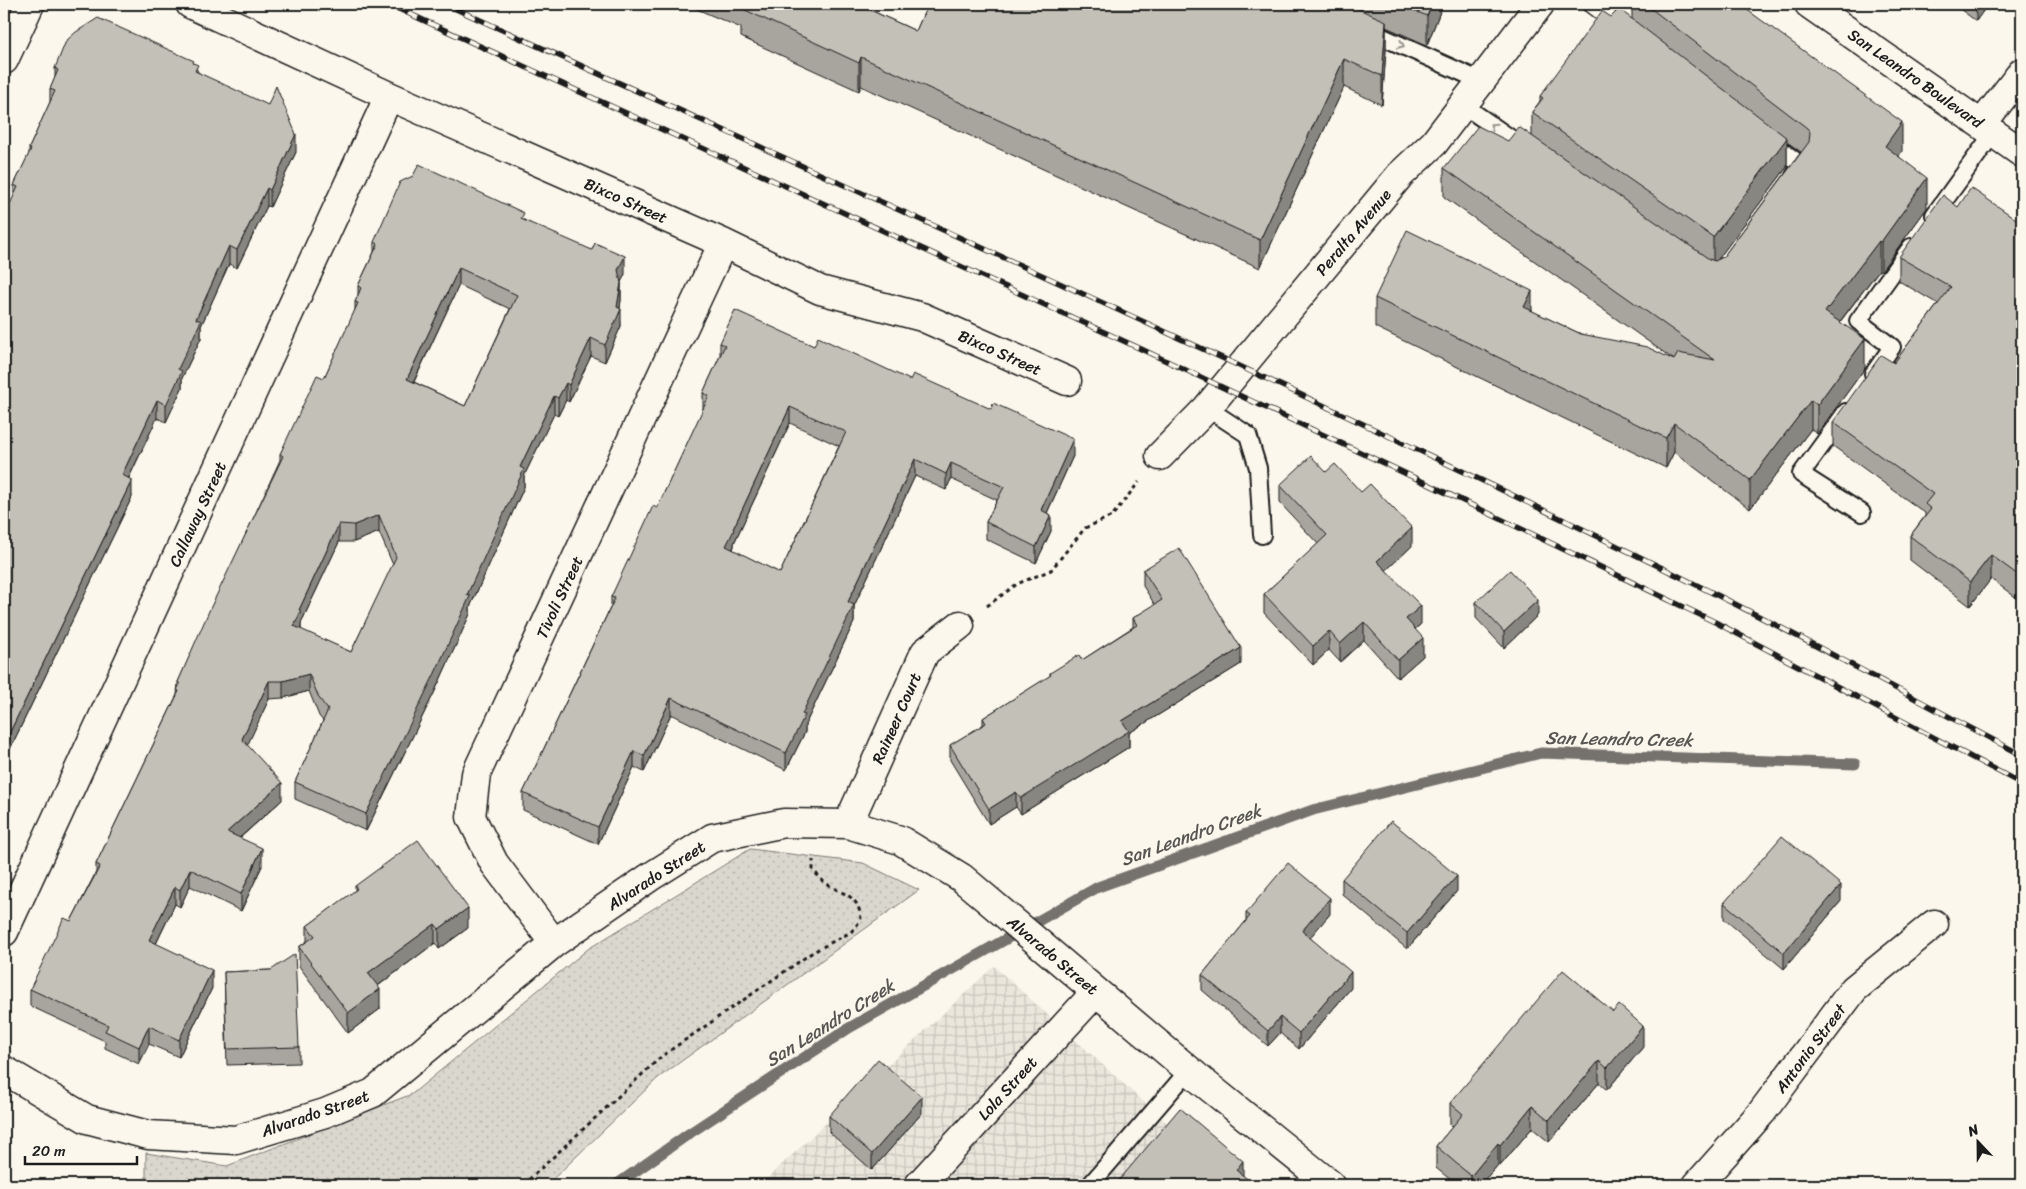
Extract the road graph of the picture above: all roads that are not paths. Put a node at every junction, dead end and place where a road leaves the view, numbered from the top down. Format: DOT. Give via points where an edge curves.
graph roads {
  1 [pos="30,4"];
  2 [pos="190,4"];
  3 [pos="1540,4"];
  4 [pos="1591,4"];
  5 [pos="1809,4"];
  6 [pos="1352,23"];
  7 [pos="1630,34"];
  8 [pos="4,60"];
  9 [pos="2022,72"];
  10 [pos="1482,81"];
  11 [pos="390,96"];
  12 [pos="1463,105"];
  13 [pos="1988,128"];
  14 [pos="1755,130"];
  15 [pos="2022,153"];
  16 [pos="1545,162"];
  17 [pos="1784,188"];
  18 [pos="723,243"];
  19 [pos="1067,381"];
  20 [pos="1863,387"];
  21 [pos="1852,403"];
  22 [pos="1207,408"];
  23 [pos="1160,456"];
  24 [pos="1862,513"];
  25 [pos="1262,535"];
  26 [pos="960,625"];
  27 [pos="848,824"];
  28 [pos="1934,924"];
  29 [pos="4,932"];
  30 [pos="554,943"];
  31 [pos="1096,992"];
  32 [pos="4,1070"];
  33 [pos="1189,1070"];
  34 [pos="920,1185"];
  35 [pos="1090,1185"];
  36 [pos="1331,1185"];
  37 [pos="1697,1185"];
  1 -- 8 [label="street"];
  2 -- 11 [label="street, Bixco Street"];
  3 -- 10 [label="street, Peralta Avenue"];
  4 -- 7 [label="lane"];
  5 -- 13 [label="street, San Leandro Boulevard"];
  6 -- 10 [label="lane, one-way"];
  9 -- 13 [label="street"];
  10 -- 12 [label="street, Peralta Avenue"];
  11 -- 18 [label="street, Bixco Street"];
  11 -- 29 [label="street, Callaway Street"];
  16 -- 12 [label="lane, one-way"];
  12 -- 22 [label="street, Peralta Avenue"];
  13 -- 15 [label="street, San Leandro Boulevard"];
  13 -- 20 [label="lane" via="1922,232 1858,320 1892,347"];
  14 -- 17 [label="lane" via="1801,165"];
  18 -- 19 [label="street, Bixco Street" via="820,290 922,317"];
  18 -- 30 [label="street, Tivoli Street" via="476,774 471,817 494,863"];
  21 -- 24 [label="lane" via="1801,474"];
  22 -- 23 [label="street, Peralta Avenue"];
  22 -- 25 [label="lane" via="1248,435 1258,468"];
  26 -- 27 [label="street, Raineer Court" via="925,652"];
  27 -- 30 [label="street, Alvarado Street" via="784,823 712,838"];
  27 -- 31 [label="street, Alvarado Street" via="900,840 962,878"];
  28 -- 37 [label="street, Antonio Street" via="1854,989 1762,1112"];
  30 -- 32 [label="street, Alvarado Street" via="373,1093 325,1113 236,1140 148,1135 88,1119"];
  31 -- 33 [label="street, Alvarado Street"];
  31 -- 34 [label="street, Lola Street"];
  33 -- 35 [label="lane"];
  33 -- 36 [label="street, Alvarado Street"];
}
